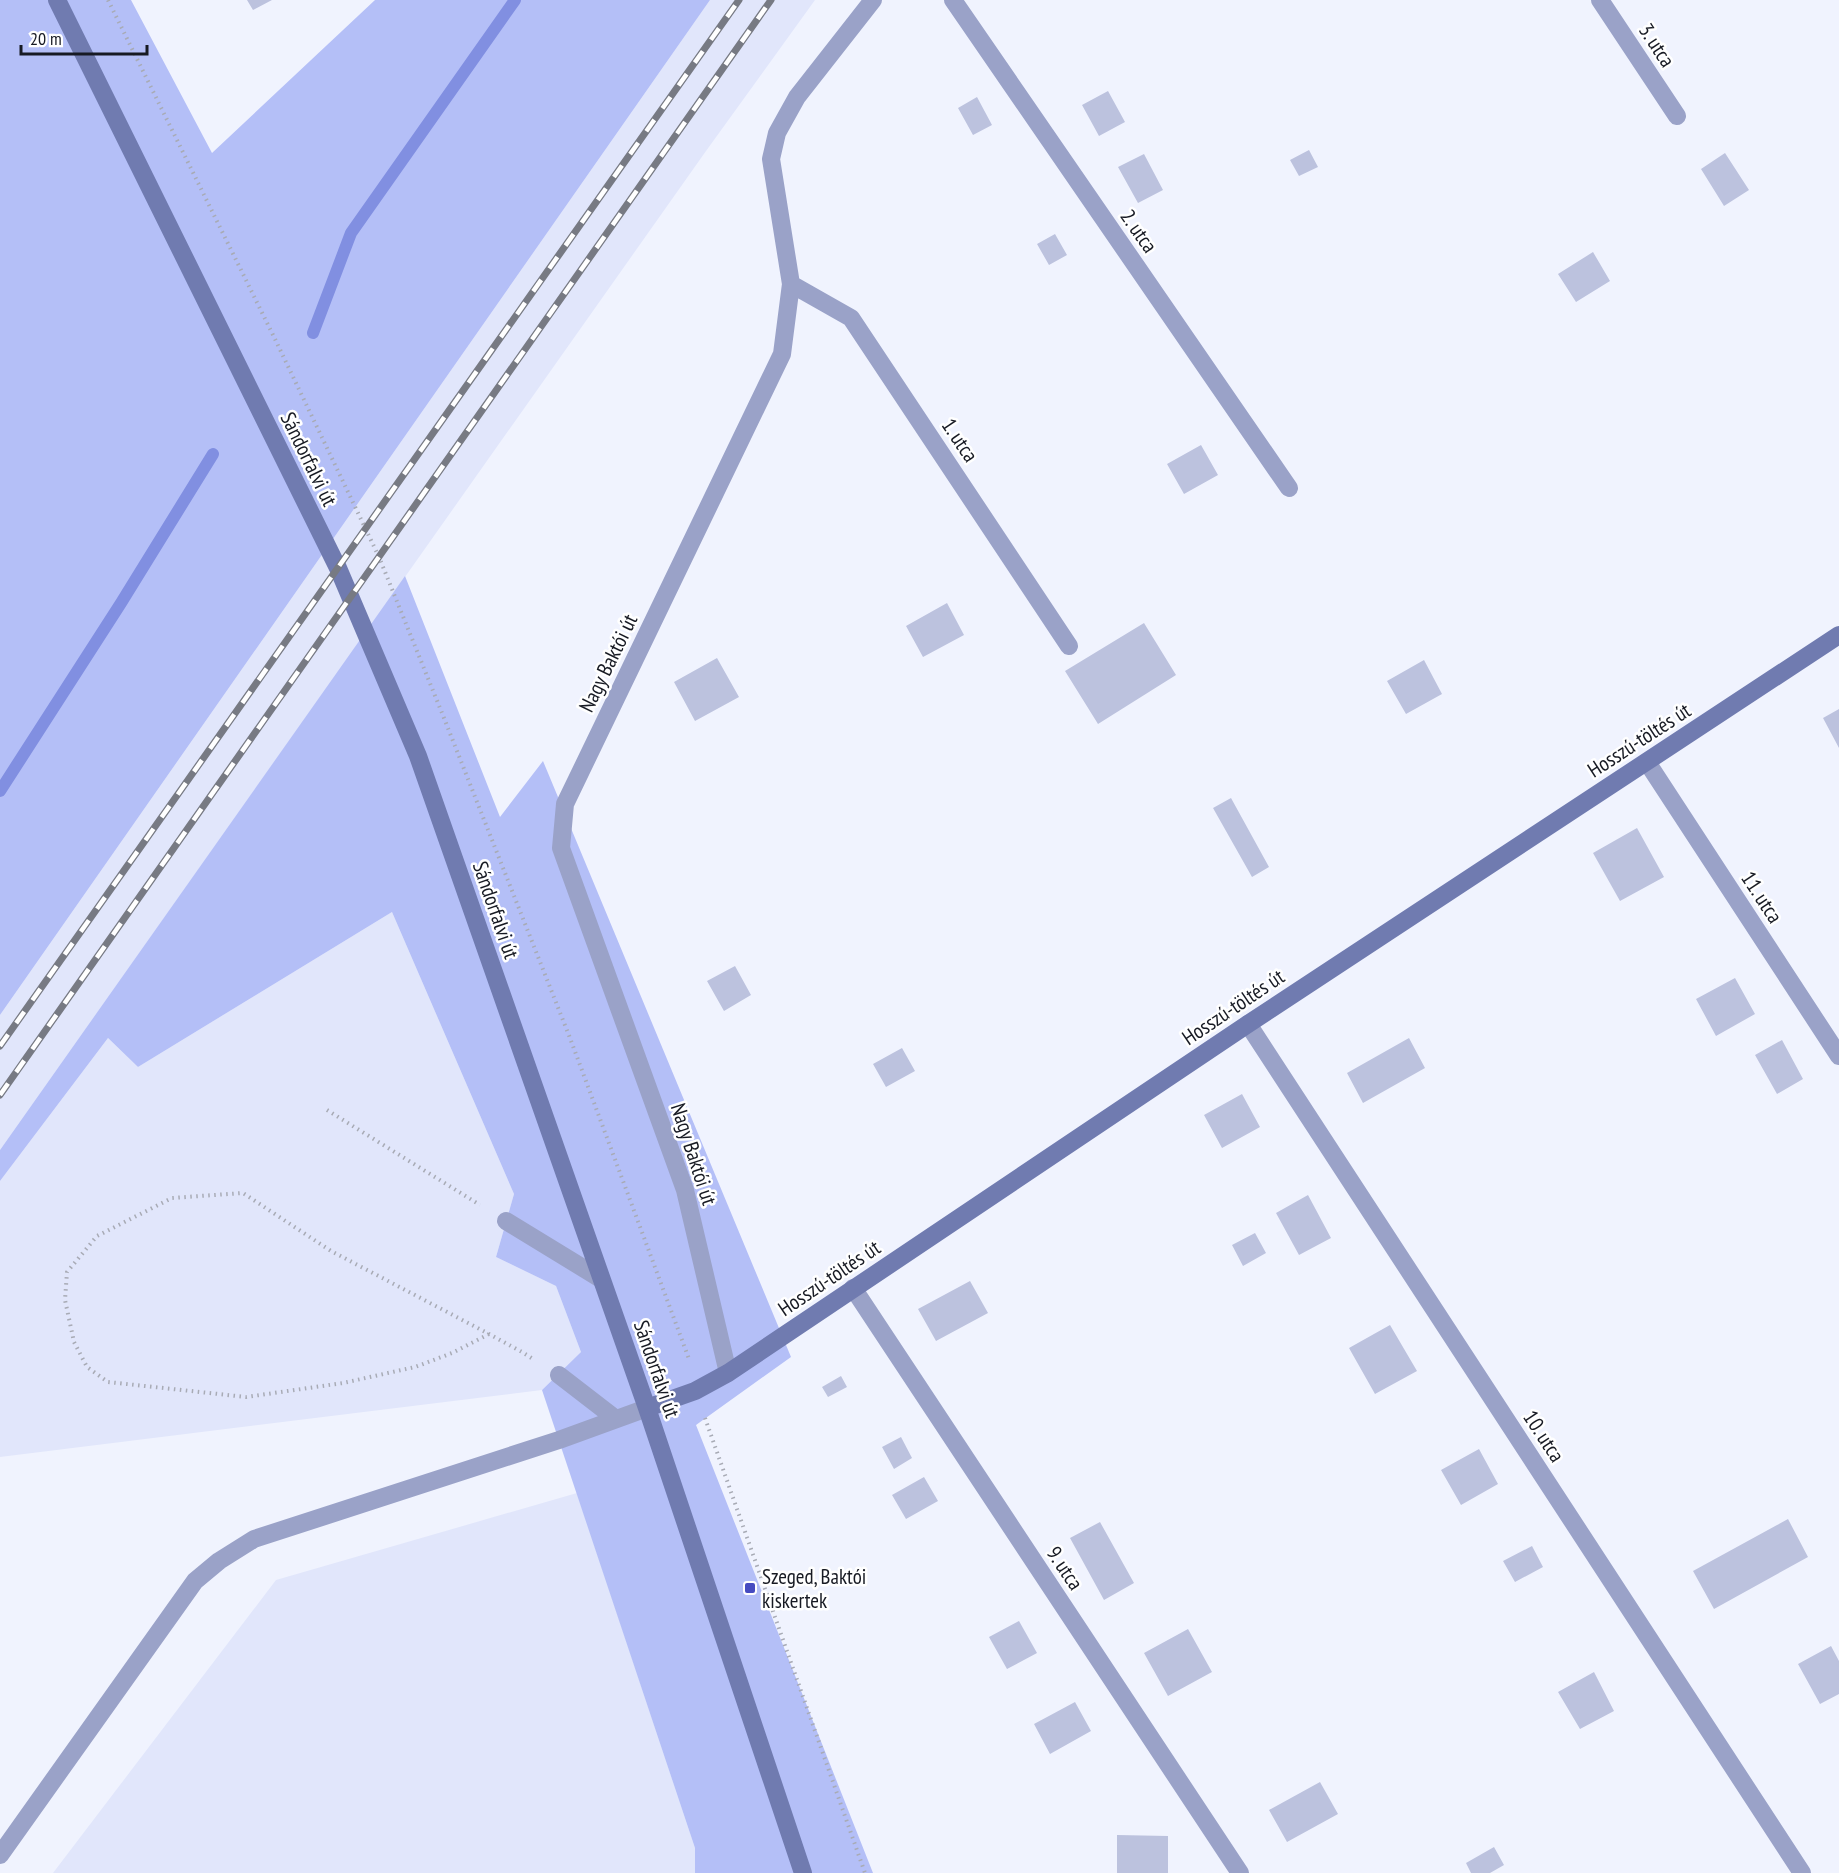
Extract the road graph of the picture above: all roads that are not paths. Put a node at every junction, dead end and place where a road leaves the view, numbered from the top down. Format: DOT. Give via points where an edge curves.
graph roads {
  1 [pos="57,0"];
  2 [pos="873,0"];
  3 [pos="952,0"];
  4 [pos="1600,0"];
  5 [pos="1677,116"];
  6 [pos="790,284"];
  7 [pos="1289,488"];
  8 [pos="1839,635"];
  9 [pos="1069,646"];
  10 [pos="1647,762"];
  11 [pos="1248,1024"];
  12 [pos="1839,1056"];
  13 [pos="506,1221"];
  14 [pos="601,1279"];
  15 [pos="853,1288"];
  16 [pos="728,1373"];
  17 [pos="559,1375"];
  18 [pos="647,1408"];
  19 [pos="616,1419"];
  20 [pos="0,1855"];
  21 [pos="803,1873"];
  22 [pos="1240,1873"];
  23 [pos="1802,1873"];
  1 -- 14 [label="main road, Sándorfalvi út" via="351,596 418,756"];
  2 -- 6 [label="street, Nagy Baktói út" via="797,97 777,133 771,159"];
  3 -- 7 [label="street, 2. utca"];
  4 -- 5 [label="street, 3. utca"];
  6 -- 9 [label="street, 1. utca" via="851,318"];
  6 -- 16 [label="street, Nagy Baktói út" via="782,354 565,804 561,848 685,1190"];
  8 -- 10 [label="main road, Hosszú-töltés út"];
  10 -- 11 [label="main road, Hosszú-töltés út"];
  10 -- 12 [label="street, 11. utca"];
  11 -- 15 [label="main road, Hosszú-töltés út"];
  11 -- 23 [label="street, 10. utca"];
  13 -- 14 [label="street"];
  14 -- 18 [label="main road, Sándorfalvi út"];
  15 -- 16 [label="main road, Hosszú-töltés út"];
  15 -- 22 [label="street, 9. utca"];
  16 -- 18 [label="main road, Hosszú-töltés út" via="695,1391"];
  17 -- 19 [label="street"];
  18 -- 19 [label="street"];
  18 -- 21 [label="main road, Sándorfalvi út"];
  19 -- 20 [label="street" via="254,1539 219,1561 195,1581"];
}
